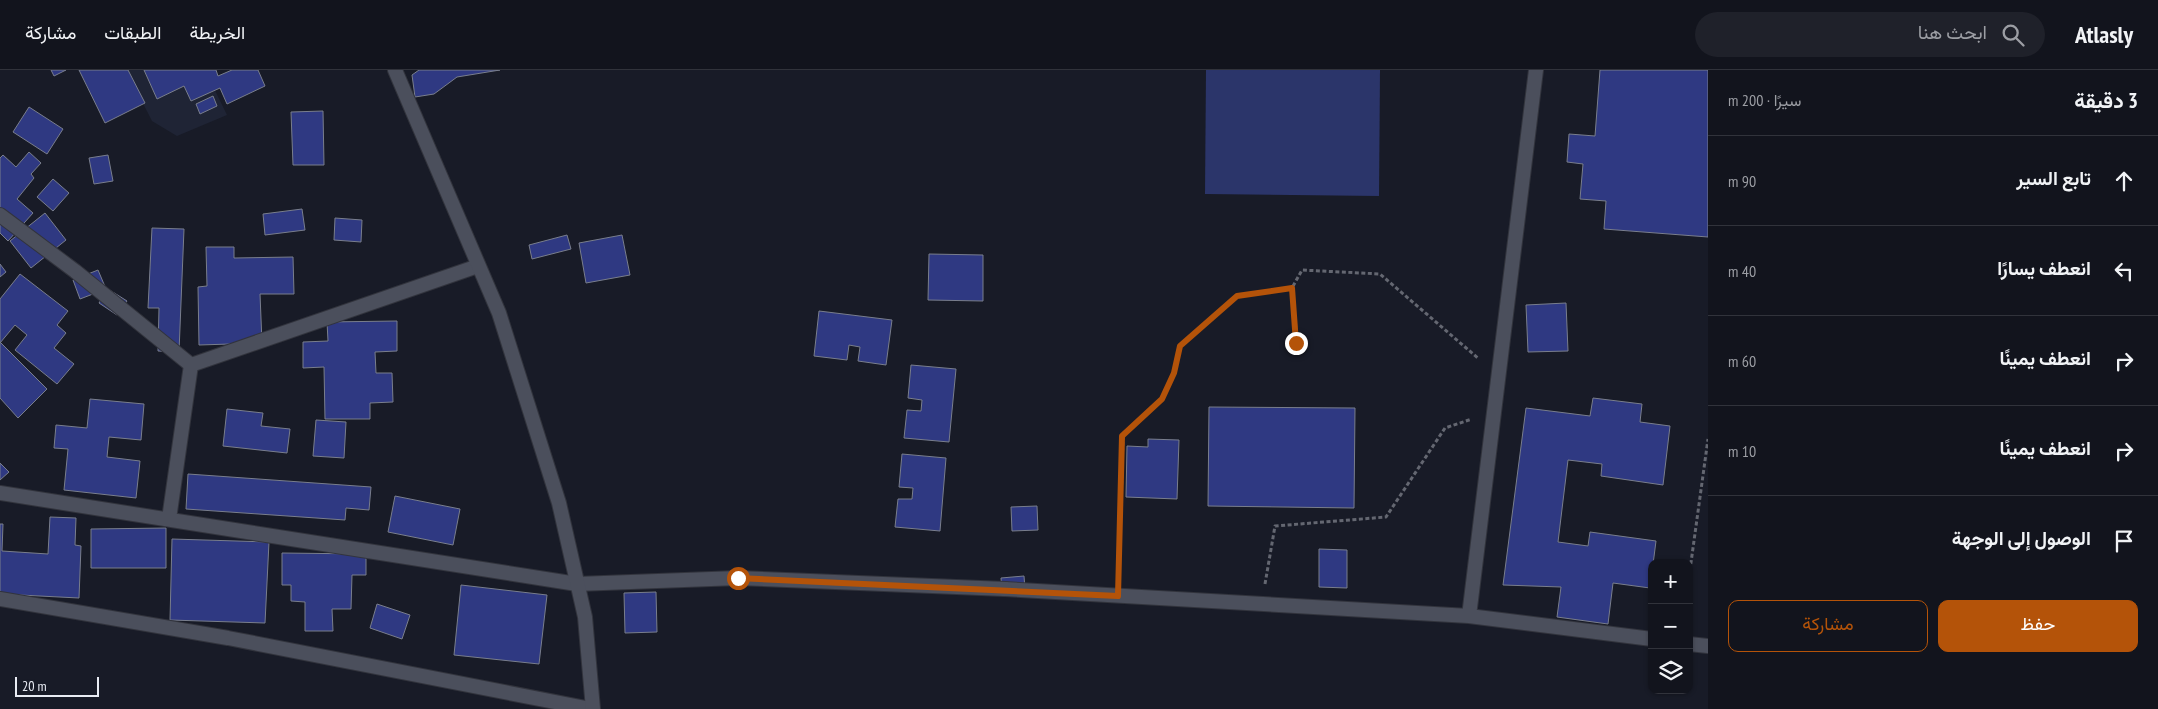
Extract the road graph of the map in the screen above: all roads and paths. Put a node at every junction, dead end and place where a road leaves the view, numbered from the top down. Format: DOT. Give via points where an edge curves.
graph roads {
  1 [pos="394,70"];
  2 [pos="1536,70"];
  3 [pos="0,215"];
  4 [pos="478,266"];
  5 [pos="1292,288"];
  6 [pos="1296,343"];
  7 [pos="191,365"];
  8 [pos="1498,376"];
  9 [pos="1494,412"];
  10 [pos="1708,439"];
  11 [pos="0,493"];
  12 [pos="169,519"];
  13 [pos="1691,559"];
  14 [pos="577,584"];
  15 [pos="1118,596"];
  16 [pos="0,599"];
  17 [pos="1262,604"];
  18 [pos="1469,616"];
  19 [pos="1648,638"];
  20 [pos="1693,644"];
  21 [pos="1708,646"];
  22 [pos="592,709"];
  1 -- 4 [label="street"];
  2 -- 8 [label="street"];
  3 -- 7 [label="street"];
  4 -- 7 [label="street"];
  4 -- 14 [label="street" via="498,313 559,503"];
  5 -- 6 [label="path"];
  5 -- 8 [label="path" via="1302,270 1380,274"];
  5 -- 15 [label="path" via="1237,296 1180,346 1174,373 1162,399 1122,436"];
  7 -- 12 [label="street"];
  8 -- 9 [label="street"];
  9 -- 17 [label="path" via="1445,428 1386,517 1275,526"];
  9 -- 18 [label="street"];
  10 -- 13 [label="path"];
  11 -- 12 [label="street"];
  12 -- 14 [label="street"];
  14 -- 15 [label="street" via="738,578"];
  14 -- 22 [label="street" via="585,617"];
  15 -- 17 [label="street"];
  16 -- 22 [label="street" via="228,638"];
  17 -- 18 [label="street"];
  18 -- 19 [label="street"];
  20 -- 21 [label="street"];
}
